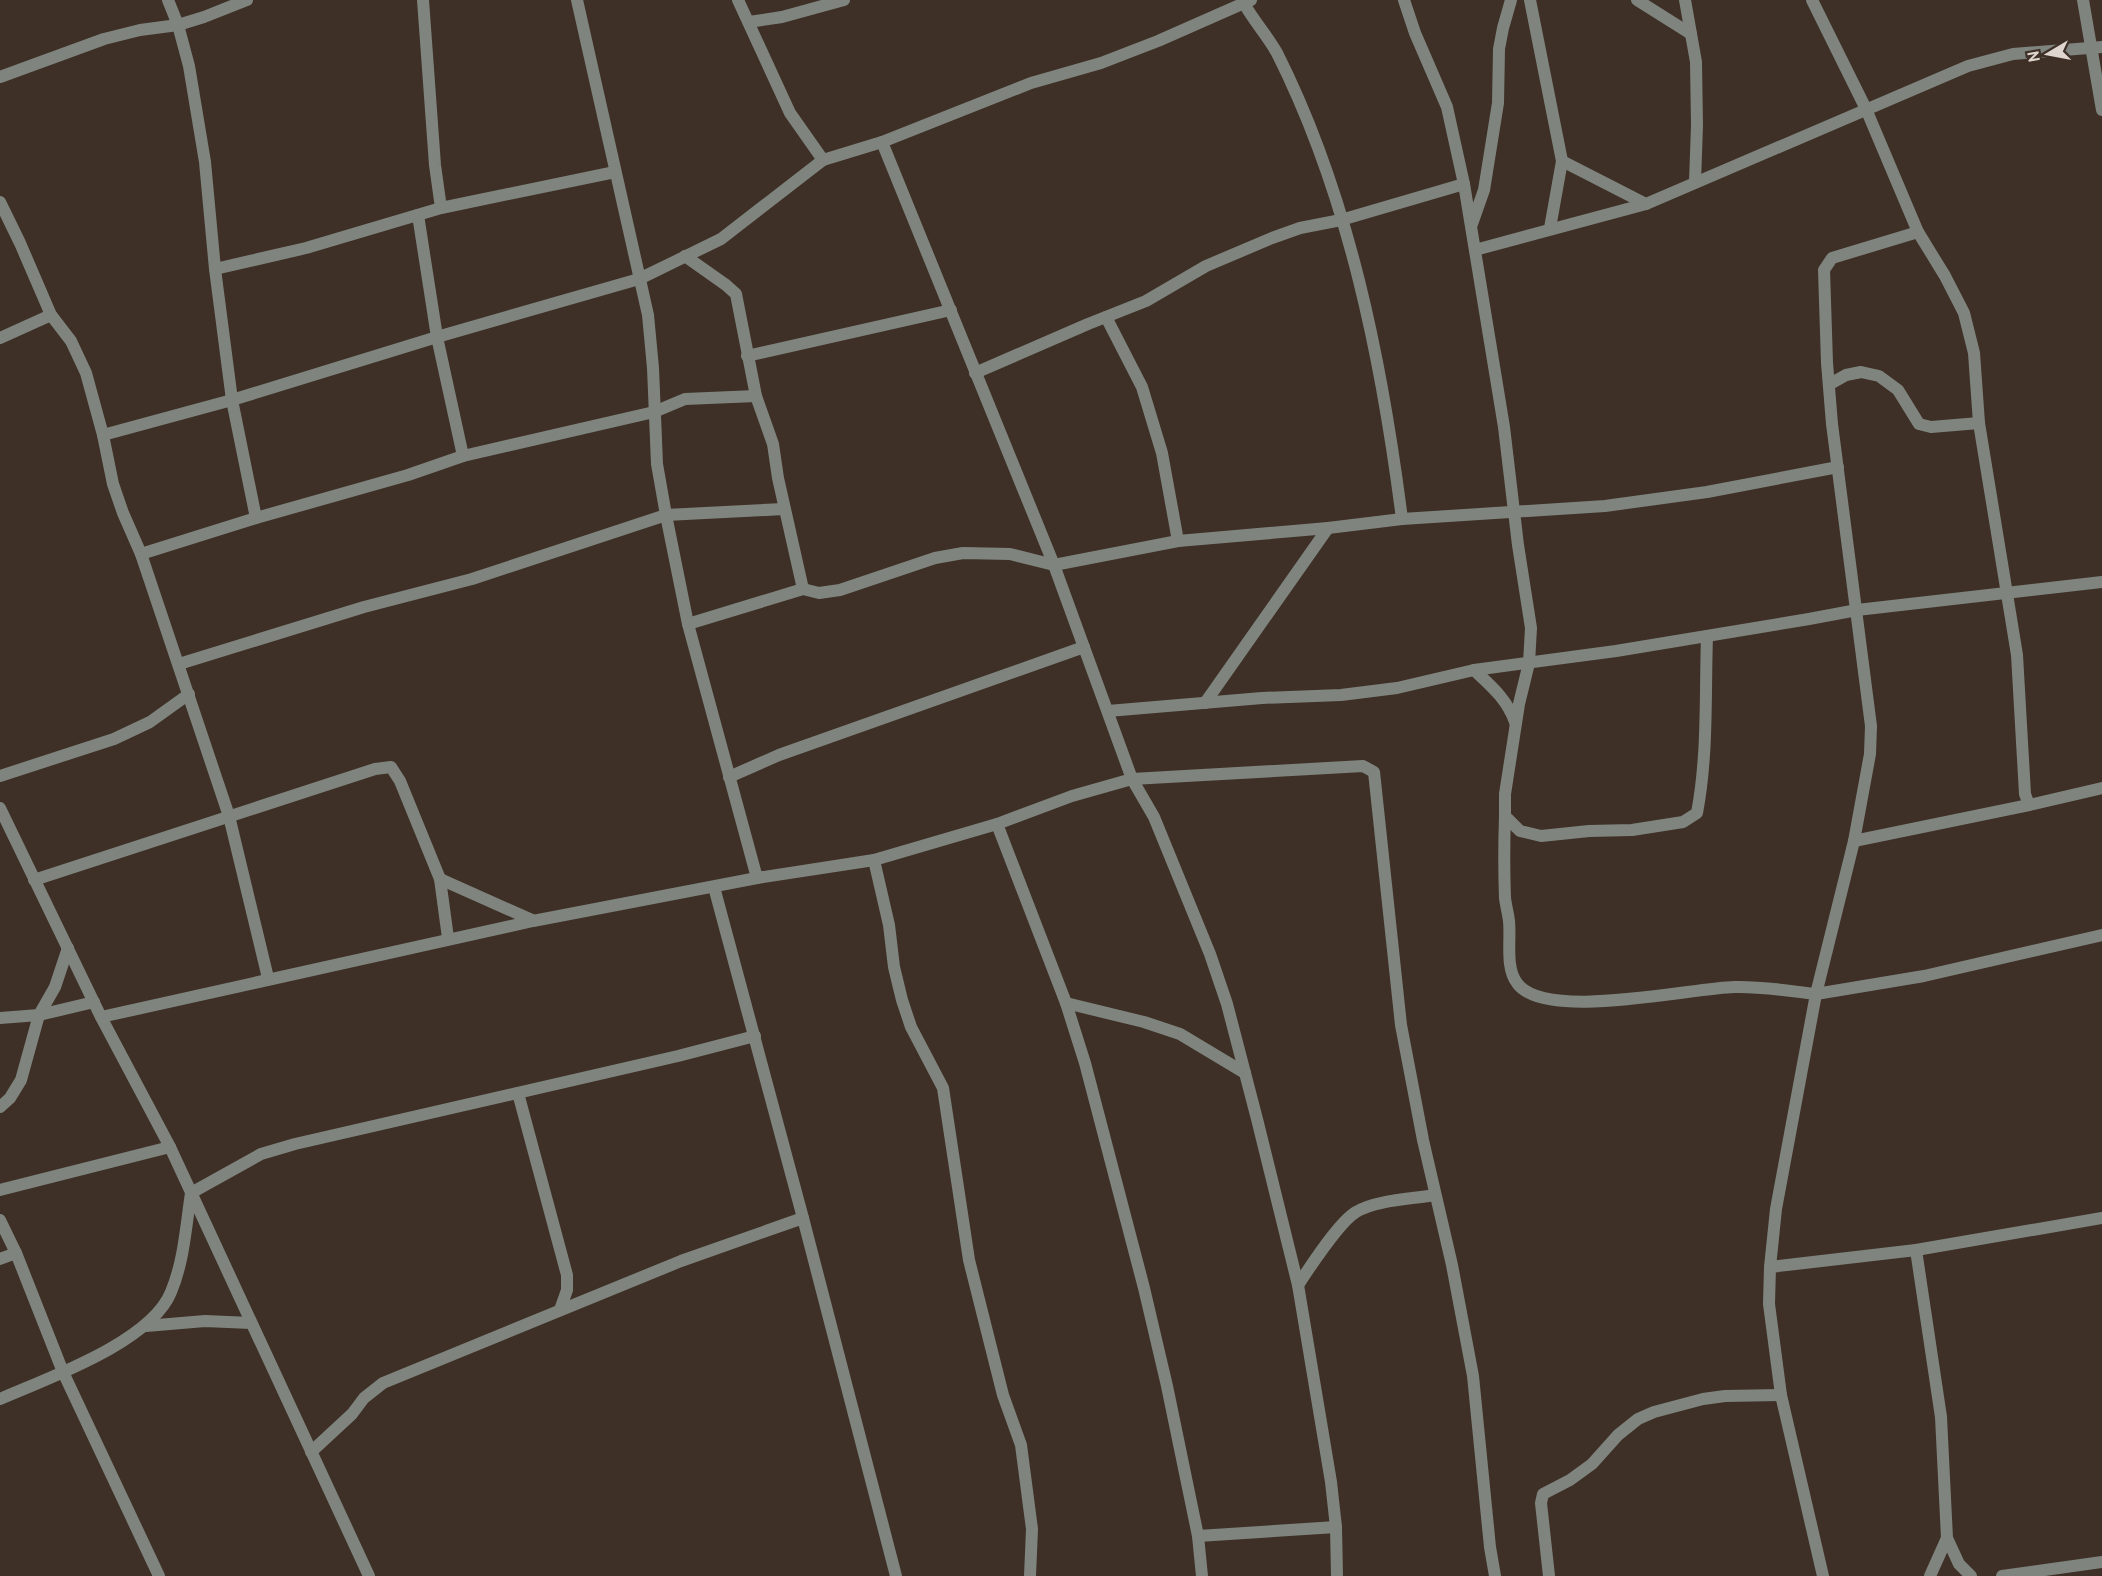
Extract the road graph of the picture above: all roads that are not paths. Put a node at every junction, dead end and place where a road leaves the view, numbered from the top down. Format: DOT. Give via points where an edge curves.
graph roads {
  1 [pos="168,0"];
  2 [pos="247,0"];
  3 [pos="423,0"];
  4 [pos="577,0"];
  5 [pos="738,0"];
  6 [pos="844,0"];
  7 [pos="1404,0"];
  8 [pos="1511,0"];
  9 [pos="1530,0"];
  10 [pos="1637,0"];
  11 [pos="1685,0"];
  12 [pos="1812,0"];
  13 [pos="2083,0"];
  14 [pos="1246,1"];
  15 [pos="749,22"];
  16 [pos="178,25"];
  17 [pos="1691,34"];
  18 [pos="2096,48"];
  19 [pos="0,77"];
  20 [pos="1866,109"];
  21 [pos="2102,110"];
  22 [pos="882,142"];
  23 [pos="823,160"];
  24 [pos="1562,161"];
  25 [pos="615,172"];
  26 [pos="1695,182"];
  27 [pos="1464,184"];
  28 [pos="0,202"];
  29 [pos="1646,204"];
  30 [pos="441,208"];
  31 [pos="418,215"];
  32 [pos="1341,220"];
  33 [pos="1471,225"];
  34 [pos="1550,228"];
  35 [pos="1918,232"];
  36 [pos="1475,250"];
  37 [pos="685,256"];
  38 [pos="215,269"];
  39 [pos="639,279"];
  40 [pos="951,310"];
  41 [pos="51,315"];
  42 [pos="1106,317"];
  43 [pos="437,337"];
  44 [pos="0,338"];
  45 [pos="747,356"];
  46 [pos="975,373"];
  47 [pos="1830,384"];
  48 [pos="756,396"];
  49 [pos="232,400"];
  50 [pos="654,412"];
  51 [pos="1979,423"];
  52 [pos="104,435"];
  53 [pos="463,456"];
  54 [pos="1838,467"];
  55 [pos="784,509"];
  56 [pos="1515,510"];
  57 [pos="666,515"];
  58 [pos="256,518"];
  59 [pos="1402,519"];
  60 [pos="1328,528"];
  61 [pos="1178,541"];
  62 [pos="141,554"];
  63 [pos="1054,565"];
  64 [pos="2102,582"];
  65 [pos="803,589"];
  66 [pos="2007,592"];
  67 [pos="1857,609"];
  68 [pos="688,624"];
  69 [pos="1707,636"];
  70 [pos="1084,647"];
  71 [pos="1528,663"];
  72 [pos="179,664"];
  73 [pos="1474,670"];
  74 [pos="189,694"];
  75 [pos="1205,703"];
  76 [pos="1108,711"];
  77 [pos="1515,723"];
  78 [pos="0,776"];
  79 [pos="729,777"];
  80 [pos="1132,779"];
  81 [pos="2102,788"];
  82 [pos="2029,804"];
  83 [pos="0,808"];
  84 [pos="229,816"];
  85 [pos="1505,816"];
  86 [pos="997,824"];
  87 [pos="1854,841"];
  88 [pos="874,860"];
  89 [pos="757,878"];
  90 [pos="441,879"];
  91 [pos="34,880"];
  92 [pos="714,886"];
  93 [pos="533,921"];
  94 [pos="2102,934"];
  95 [pos="448,938"];
  96 [pos="68,948"];
  97 [pos="268,978"];
  98 [pos="1816,994"];
  99 [pos="94,1002"];
  100 [pos="1066,1003"];
  101 [pos="39,1015"];
  102 [pos="101,1017"];
  103 [pos="0,1018"];
  104 [pos="755,1036"];
  105 [pos="1245,1073"];
  106 [pos="519,1093"];
  107 [pos="0,1107"];
  108 [pos="170,1147"];
  109 [pos="0,1190"];
  110 [pos="191,1194"];
  111 [pos="1435,1195"];
  112 [pos="803,1218"];
  113 [pos="2102,1218"];
  114 [pos="0,1220"];
  115 [pos="1916,1250"];
  116 [pos="16,1253"];
  117 [pos="0,1259"];
  118 [pos="1770,1267"];
  119 [pos="1298,1285"];
  120 [pos="560,1310"];
  121 [pos="251,1323"];
  122 [pos="146,1326"];
  123 [pos="63,1372"];
  124 [pos="1781,1395"];
  125 [pos="0,1399"];
  126 [pos="311,1452"];
  127 [pos="1336,1527"];
  128 [pos="1198,1536"];
  129 [pos="1947,1538"];
  130 [pos="2102,1562"];
  131 [pos="2071,1568"];
  132 [pos="2010,1575"];
  133 [pos="159,1576"];
  134 [pos="369,1576"];
  135 [pos="896,1576"];
  136 [pos="1030,1576"];
  137 [pos="1202,1576"];
  138 [pos="1337,1576"];
  139 [pos="1495,1576"];
  140 [pos="1549,1576"];
  141 [pos="1823,1576"];
  142 [pos="1930,1576"];
  143 [pos="1971,1576"];
  144 [pos="2082,1576"];
  1 -- 16 [label="street"];
  2 -- 16 [label="street"];
  3 -- 30 [label="street"];
  4 -- 25 [label="street"];
  5 -- 15 [label="street"];
  6 -- 15 [label="street"];
  7 -- 27 [label="street" via="1447,107"];
  8 -- 33 [label="street" via="1499,49 1498,103 1484,190"];
  9 -- 24 [label="street"];
  10 -- 17 [label="street"];
  11 -- 17 [label="street"];
  12 -- 20 [label="street"];
  13 -- 18 [label="street"];
  14 -- 22 [label="street" via="1158,41 1004,93"];
  14 -- 32 [label="street" via="1276,51 1302,108"];
  15 -- 23 [label="street" via="790,113"];
  16 -- 19 [label="street" via="104,39"];
  16 -- 38 [label="street" via="205,162"];
  17 -- 26 [label="street" via="1696,62"];
  18 -- 20 [label="street" via="2013,54 1968,66"];
  18 -- 21 [label="street"];
  20 -- 26 [label="street"];
  20 -- 35 [label="street"];
  22 -- 23 [label="street"];
  22 -- 40 [label="street"];
  23 -- 37 [label="street" via="721,239"];
  24 -- 29 [label="street"];
  24 -- 34 [label="street"];
  25 -- 30 [label="street"];
  25 -- 39 [label="street"];
  26 -- 29 [label="street"];
  27 -- 32 [label="street"];
  27 -- 33 [label="street"];
  28 -- 41 [label="street"];
  29 -- 34 [label="street"];
  30 -- 31 [label="street"];
  31 -- 38 [label="street" via="306,248"];
  31 -- 43 [label="street"];
  32 -- 42 [label="street" via="1300,228 1262,242 1206,266 1146,302"];
  32 -- 59 [label="street" via="1377,363"];
  33 -- 36 [label="street"];
  34 -- 36 [label="street"];
  35 -- 47 [label="street" via="1832,258 1824,270"];
  35 -- 51 [label="street" via="1964,313 1974,353"];
  36 -- 56 [label="street"];
  37 -- 39 [label="street"];
  37 -- 45 [label="street" via="736,294"];
  38 -- 49 [label="street"];
  39 -- 43 [label="street"];
  39 -- 50 [label="street" via="648,315"];
  40 -- 45 [label="street"];
  40 -- 46 [label="street"];
  41 -- 44 [label="street"];
  41 -- 52 [label="street" via="71,341 86,373"];
  42 -- 46 [label="street"];
  42 -- 61 [label="street" via="1142,387 1162,453"];
  43 -- 49 [label="street"];
  43 -- 53 [label="street"];
  45 -- 48 [label="street"];
  46 -- 63 [label="street"];
  47 -- 51 [label="street" via="1862,372 1879,376 1898,390 1919,424 1931,427"];
  47 -- 54 [label="street"];
  48 -- 50 [label="street" via="685,399"];
  48 -- 55 [label="street" via="773,444"];
  49 -- 52 [label="street"];
  49 -- 58 [label="street"];
  50 -- 53 [label="street"];
  50 -- 57 [label="street" via="657,464"];
  51 -- 66 [label="street"];
  52 -- 62 [label="street" via="113,484"];
  53 -- 58 [label="street"];
  54 -- 56 [label="street" via="1707,492 1605,506"];
  54 -- 67 [label="street"];
  55 -- 57 [label="street"];
  55 -- 65 [label="street"];
  56 -- 59 [label="street"];
  56 -- 71 [label="street" via="1531,628"];
  57 -- 68 [label="street"];
  57 -- 72 [label="street" via="472,579 364,607"];
  58 -- 62 [label="street"];
  59 -- 60 [label="street"];
  60 -- 61 [label="street"];
  60 -- 75 [label="street"];
  61 -- 63 [label="street"];
  62 -- 72 [label="street"];
  63 -- 65 [label="street" via="1010,554 963,553 935,558 840,590 819,593"];
  63 -- 70 [label="street"];
  64 -- 66 [label="street"];
  65 -- 68 [label="street"];
  66 -- 67 [label="street"];
  66 -- 82 [label="street" via="2017,655 2022,758"];
  67 -- 69 [label="street"];
  67 -- 87 [label="street" via="1871,726 1870,754"];
  68 -- 79 [label="street"];
  69 -- 71 [label="street"];
  69 -- 85 [label="street" via="1697,813 1683,822 1632,830 1541,836 1520,831"];
  70 -- 76 [label="street"];
  70 -- 79 [label="street" via="779,755"];
  71 -- 73 [label="street"];
  71 -- 77 [label="street"];
  72 -- 74 [label="street"];
  73 -- 75 [label="street" via="1386,690"];
  73 -- 77 [label="street" via="1501,696"];
  74 -- 78 [label="street" via="150,722 114,739"];
  74 -- 84 [label="street"];
  75 -- 76 [label="street"];
  76 -- 80 [label="street"];
  77 -- 85 [label="street"];
  79 -- 89 [label="street"];
  80 -- 86 [label="street"];
  80 -- 105 [label="street" via="1154,817 1210,954"];
  80 -- 111 [label="street" via="1363,766 1374,772 1401,1025"];
  81 -- 82 [label="street"];
  82 -- 87 [label="street"];
  83 -- 91 [label="street"];
  84 -- 90 [label="street" via="391,767"];
  84 -- 91 [label="street"];
  84 -- 97 [label="street"];
  85 -- 98 [label="street" via="1511,970 1524,991 1551,1000 1591,1001 1736,987"];
  86 -- 88 [label="street"];
  86 -- 100 [label="street"];
  87 -- 98 [label="street"];
  88 -- 89 [label="street"];
  88 -- 136 [label="street" via="902,1000 911,1027 943,1088 969,1260 1003,1395 1021,1444 1032,1529"];
  89 -- 92 [label="street"];
  90 -- 93 [label="street"];
  90 -- 95 [label="street"];
  91 -- 96 [label="street"];
  92 -- 93 [label="street"];
  92 -- 104 [label="street"];
  93 -- 95 [label="street"];
  94 -- 98 [label="street" via="1924,976"];
  95 -- 97 [label="street"];
  96 -- 99 [label="street"];
  96 -- 101 [label="street" via="55,987"];
  97 -- 102 [label="street"];
  98 -- 118 [label="street" via="1776,1209"];
  99 -- 101 [label="street"];
  99 -- 102 [label="street"];
  100 -- 105 [label="street" via="1180,1034"];
  100 -- 128 [label="street" via="1144,1288"];
  101 -- 103 [label="street"];
  101 -- 107 [label="street" via="21,1080"];
  102 -- 108 [label="street"];
  104 -- 106 [label="street"];
  104 -- 112 [label="street"];
  105 -- 119 [label="street"];
  106 -- 110 [label="street" via="261,1154"];
  106 -- 120 [label="street" via="567,1275"];
  108 -- 109 [label="street"];
  108 -- 110 [label="street"];
  110 -- 121 [label="street"];
  110 -- 122 [label="street" via="181,1259 171,1292"];
  111 -- 119 [label="street" via="1356,1212"];
  111 -- 139 [label="street" via="1473,1376"];
  112 -- 120 [label="street"];
  112 -- 135 [label="street"];
  113 -- 115 [label="street"];
  114 -- 116 [label="street"];
  115 -- 118 [label="street"];
  115 -- 129 [label="street" via="1941,1417"];
  116 -- 117 [label="street"];
  116 -- 123 [label="street"];
  118 -- 124 [label="street" via="1769,1304"];
  119 -- 127 [label="street"];
  120 -- 126 [label="street" via="383,1383"];
  121 -- 122 [label="street" via="206,1321"];
  121 -- 126 [label="street"];
  122 -- 123 [label="street"];
  123 -- 125 [label="street"];
  123 -- 133 [label="street"];
  124 -- 140 [label="street" via="1703,1399 1638,1419 1592,1464 1543,1494"];
  124 -- 141 [label="street"];
  126 -- 134 [label="street"];
  127 -- 128 [label="street"];
  127 -- 138 [label="street"];
  128 -- 137 [label="street"];
  129 -- 142 [label="street"];
  129 -- 143 [label="street" via="1959,1564"];
  130 -- 131 [label="street"];
  131 -- 132 [label="street"];
  131 -- 144 [label="street"];
}
